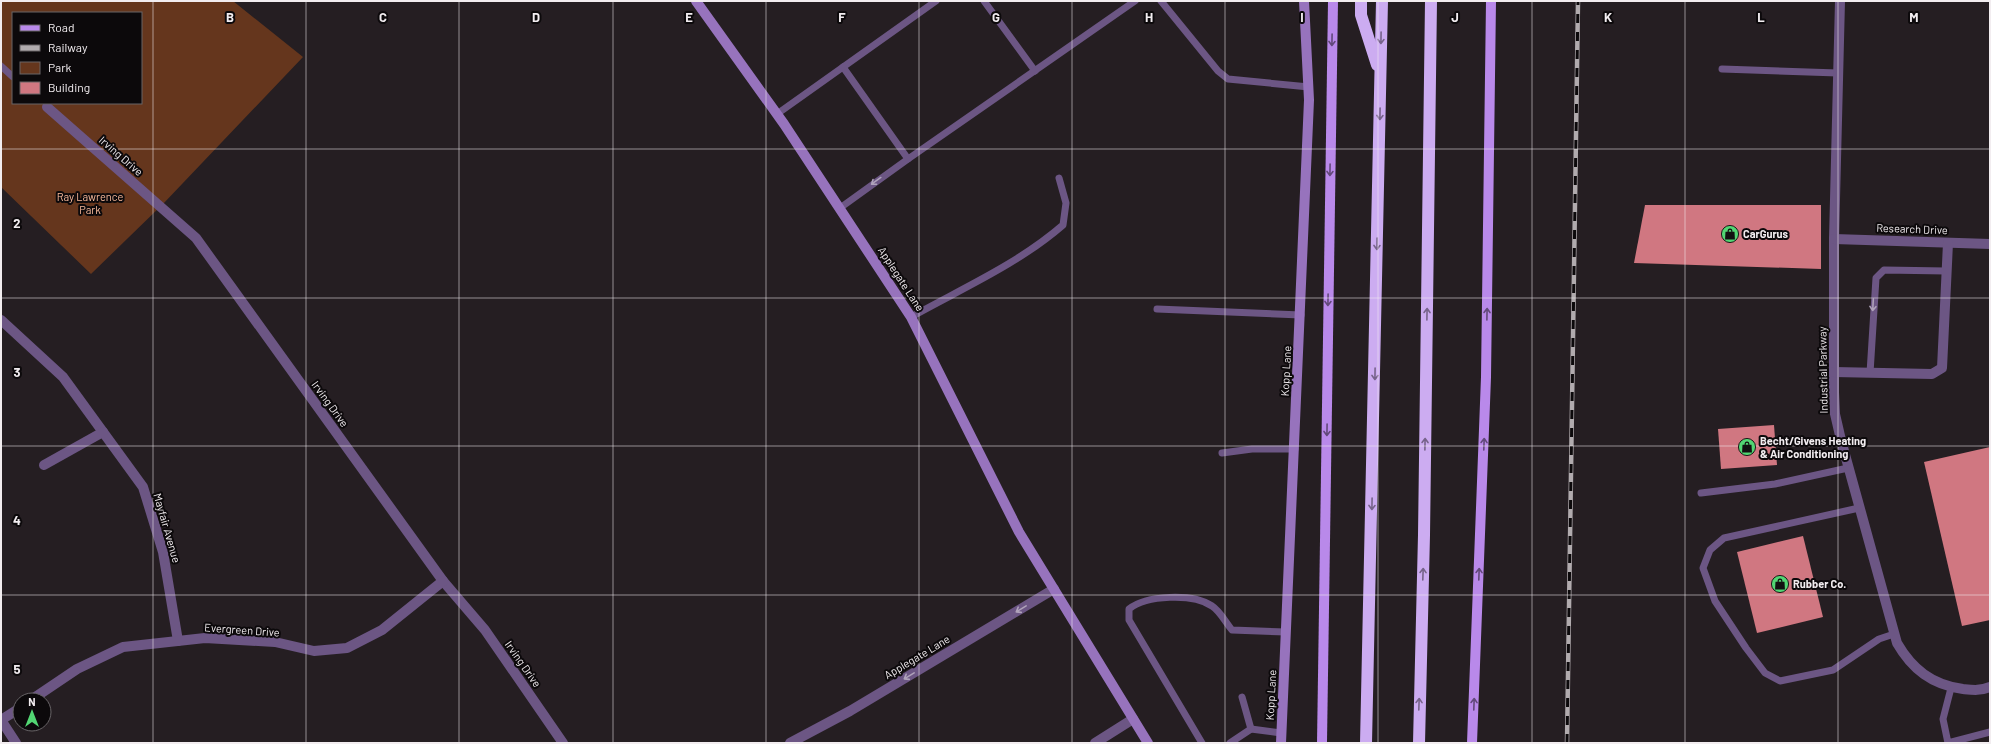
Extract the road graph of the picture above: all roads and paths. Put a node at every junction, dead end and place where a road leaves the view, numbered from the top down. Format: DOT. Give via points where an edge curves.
graph roads {
  1 [pos="696,1"];
  2 [pos="936,1"];
  3 [pos="984,1"];
  4 [pos="1135,1"];
  5 [pos="1161,1"];
  6 [pos="1304,1"];
  7 [pos="1333,1"];
  8 [pos="1361,1"];
  9 [pos="1382,1"];
  10 [pos="1431,1"];
  11 [pos="1439,1"];
  12 [pos="1491,1"];
  13 [pos="1840,1"];
  14 [pos="1431,22"];
  15 [pos="1,66"];
  16 [pos="843,67"];
  17 [pos="1722,69"];
  18 [pos="1035,71"];
  19 [pos="1838,73"];
  20 [pos="1380,75"];
  21 [pos="12,76"];
  22 [pos="1309,87"];
  23 [pos="45,105"];
  24 [pos="777,114"];
  25 [pos="908,159"];
  26 [pos="1059,178"];
  27 [pos="840,208"];
  28 [pos="1834,239"];
  29 [pos="1948,242"];
  30 [pos="1990,244"];
  31 [pos="1946,271"];
  32 [pos="1157,309"];
  33 [pos="1301,315"];
  34 [pos="911,317"];
  35 [pos="1,320"];
  36 [pos="1834,372"];
  37 [pos="1870,373"];
  38 [pos="103,432"];
  39 [pos="1294,449"];
  40 [pos="1222,453"];
  41 [pos="44,465"];
  42 [pos="1848,468"];
  43 [pos="1701,493"];
  44 [pos="1859,508"];
  45 [pos="443,581"];
  46 [pos="1054,589"];
  47 [pos="1286,632"];
  48 [pos="1894,634"];
  49 [pos="178,641"];
  50 [pos="1990,687"];
  51 [pos="1951,688"];
  52 [pos="43,692"];
  53 [pos="1242,697"];
  54 [pos="12,713"];
  55 [pos="1133,719"];
  56 [pos="1,720"];
  57 [pos="1251,729"];
  58 [pos="1990,732"];
  59 [pos="1281,738"];
  60 [pos="16,743"];
  61 [pos="563,743"];
  62 [pos="790,743"];
  63 [pos="1095,743"];
  64 [pos="1148,743"];
  65 [pos="1202,743"];
  66 [pos="1230,743"];
  67 [pos="1322,743"];
  68 [pos="1366,743"];
  69 [pos="1418,743"];
  70 [pos="1472,743"];
  71 [pos="1947,743"];
  1 -- 24 [label="street, Applegate Lane"];
  2 -- 16 [label="lane"];
  3 -- 18 [label="lane"];
  4 -- 18 [label="lane"];
  5 -- 22 [label="lane" via="1218,71 1228,79"];
  6 -- 22 [label="street, Kopp Lane"];
  7 -- 67 [label="main road, one-way"];
  8 -- 20 [label="highway" via="1361,15"];
  9 -- 20 [label="highway, one-way"];
  10 -- 14 [label="highway"];
  11 -- 14 [label="highway"];
  70 -- 12 [label="main road, one-way" via="1486,377"];
  13 -- 19 [label="street, Industrial Parkway"];
  69 -- 14 [label="highway, one-way" via="1424,535"];
  15 -- 21 [label="lane"];
  16 -- 24 [label="lane"];
  16 -- 25 [label="lane"];
  17 -- 19 [label="lane"];
  18 -- 25 [label="lane"];
  19 -- 28 [label="street, Industrial Parkway"];
  20 -- 68 [label="highway, one-way"];
  22 -- 33 [label="street, Kopp Lane"];
  23 -- 45 [label="street, Irving Drive" via="196,238"];
  24 -- 27 [label="street, Applegate Lane"];
  25 -- 27 [label="lane, one-way"];
  26 -- 34 [label="lane" via="1066,203 1063,225 1042,243 983,280"];
  27 -- 34 [label="street, Applegate Lane"];
  28 -- 29 [label="street, Research Drive"];
  28 -- 36 [label="street, Industrial Parkway"];
  29 -- 30 [label="street, Research Drive"];
  29 -- 31 [label="street"];
  31 -- 37 [label="lane, one-way" via="1884,270 1876,278"];
  31 -- 37 [label="street" via="1942,368 1932,374"];
  32 -- 33 [label="lane"];
  33 -- 39 [label="street, Kopp Lane"];
  34 -- 46 [label="street, Applegate Lane" via="1019,532"];
  35 -- 38 [label="street, Mayfair Avenue" via="63,377"];
  36 -- 37 [label="street"];
  36 -- 42 [label="street, Industrial Parkway" via="1835,414"];
  38 -- 41 [label="street"];
  38 -- 49 [label="street, Mayfair Avenue" via="143,487 163,552"];
  39 -- 40 [label="lane" via="1252,449"];
  39 -- 47 [label="street, Kopp Lane"];
  42 -- 43 [label="lane" via="1775,484"];
  42 -- 44 [label="street, Industrial Parkway"];
  44 -- 48 [label="street, Industrial Parkway"];
  44 -- 48 [label="lane" via="1724,538 1710,550 1703,568 1715,601 1746,648 1765,673 1780,680 1833,670 1879,639"];
  45 -- 49 [label="street, Evergreen Drive" via="382,630 347,648 314,651 275,642 205,638"];
  45 -- 61 [label="street, Irving Drive" via="485,630"];
  46 -- 55 [label="street, Applegate Lane"];
  46 -- 62 [label="street, Applegate Lane, one-way" via="850,711"];
  47 -- 59 [label="street, Kopp Lane"];
  47 -- 65 [label="lane" via="1232,630 1214,606 1199,599 1179,596 1136,603 1129,609 1129,620"];
  48 -- 51 [label="street, Industrial Parkway" via="1907,660 1933,681"];
  49 -- 52 [label="street, Evergreen Drive" via="124,648 76,669"];
  50 -- 51 [label="street, Industrial Parkway" via="1980,691"];
  51 -- 71 [label="lane" via="1943,719"];
  53 -- 57 [label="lane"];
  54 -- 56 [label="street"];
  55 -- 63 [label="street"];
  55 -- 64 [label="street, Applegate Lane"];
  56 -- 60 [label="street"];
  57 -- 59 [label="lane"];
  57 -- 66 [label="lane"];
  58 -- 71 [label="lane"];
}
